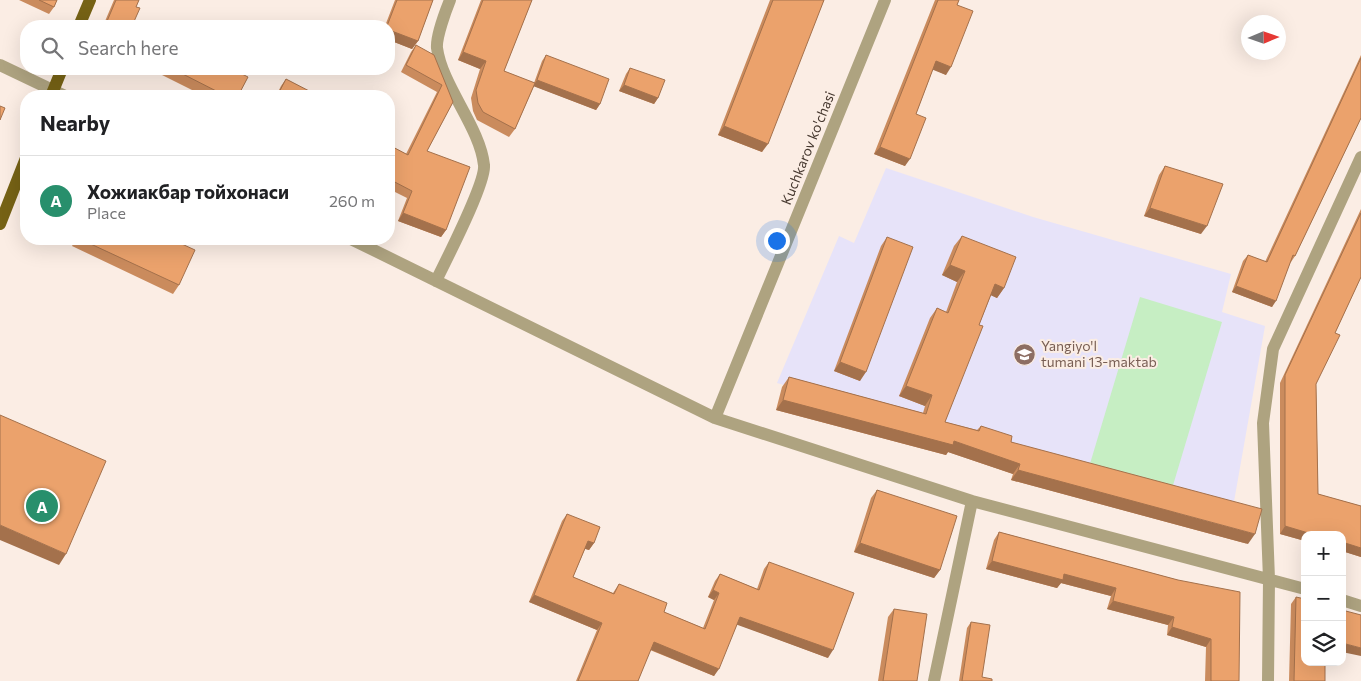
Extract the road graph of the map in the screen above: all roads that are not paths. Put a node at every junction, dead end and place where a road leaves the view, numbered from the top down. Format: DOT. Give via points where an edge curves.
graph roads {
  1 [pos="90,0"];
  2 [pos="450,0"];
  3 [pos="884,0"];
  4 [pos="82,20"];
  5 [pos="0,65"];
  6 [pos="60,75"];
  7 [pos="46,90"];
  8 [pos="53,90"];
  9 [pos="1361,157"];
  10 [pos="20,173"];
  11 [pos="0,224"];
  12 [pos="363,245"];
  13 [pos="436,281"];
  14 [pos="715,418"];
  15 [pos="972,501"];
  16 [pos="1269,579"];
  17 [pos="1301,589"];
  18 [pos="1346,601"];
  19 [pos="1361,606"];
  20 [pos="934,681"];
  21 [pos="1268,681"];
  1 -- 4 [label="main road"];
  2 -- 13 [label="street" via="436,46 485,166 478,192"];
  3 -- 14 [label="street, Kuchkarov ko'chasi"];
  5 -- 7 [label="street"];
  6 -- 8 [label="main road"];
  9 -- 16 [label="street" via="1273,349 1263,423"];
  10 -- 11 [label="main road"];
  12 -- 13 [label="street"];
  13 -- 14 [label="street"];
  14 -- 15 [label="street"];
  15 -- 16 [label="street"];
  15 -- 20 [label="street"];
  16 -- 17 [label="street"];
  16 -- 21 [label="street"];
  18 -- 19 [label="street"];
}
